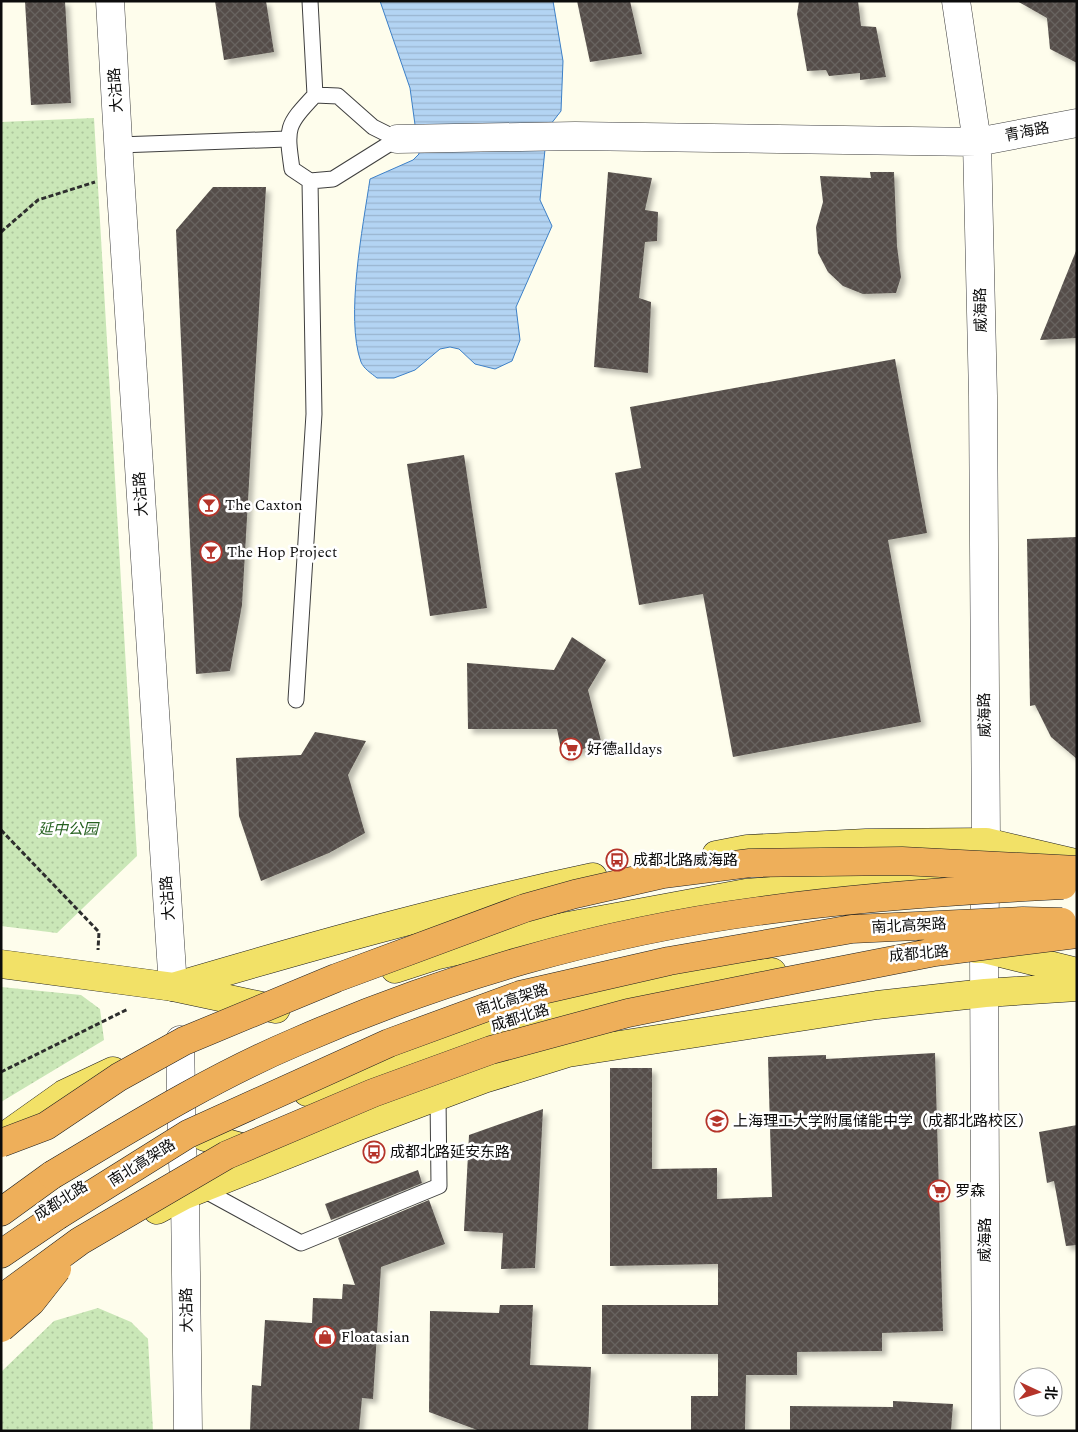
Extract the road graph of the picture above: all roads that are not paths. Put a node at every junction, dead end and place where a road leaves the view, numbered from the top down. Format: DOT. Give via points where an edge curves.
graph roads {
  1 [pos="110,1"];
  2 [pos="310,1"];
  3 [pos="956,1"];
  4 [pos="315,95"];
  5 [pos="1077,123"];
  6 [pos="288,139"];
  7 [pos="402,139"];
  8 [pos="977,142"];
  9 [pos="119,145"];
  10 [pos="310,180"];
  11 [pos="296,700"];
  12 [pos="986,842"];
  13 [pos="747,850"];
  14 [pos="1077,863"];
  15 [pos="1077,871"];
  16 [pos="985,880"];
  17 [pos="879,882"];
  18 [pos="1077,884"];
  19 [pos="497,898"];
  20 [pos="1077,922"];
  21 [pos="1077,934"];
  22 [pos="984,949"];
  23 [pos="438,955"];
  24 [pos="1,964"];
  25 [pos="1077,972"];
  26 [pos="174,987"];
  27 [pos="1077,988"];
  28 [pos="985,993"];
  29 [pos="276,1009"];
  30 [pos="471,1033"];
  31 [pos="180,1040"];
  32 [pos="542,1061"];
  33 [pos="438,1097"];
  34 [pos="46,1126"];
  35 [pos="1,1139"];
  36 [pos="193,1142"];
  37 [pos="1,1143"];
  38 [pos="1,1152"];
  39 [pos="281,1158"];
  40 [pos="193,1192"];
  41 [pos="1,1212"];
  42 [pos="1,1239"];
  43 [pos="80,1240"];
  44 [pos="1,1254"];
  45 [pos="1,1299"];
  46 [pos="1,1328"];
  47 [pos="188,1431"];
  48 [pos="986,1431"];
  1 -- 9 [label="street, 大沽路"];
  2 -- 4 [label="lane"];
  3 -- 8 [label="street, 威海路"];
  4 -- 6 [label="lane" via="293,118"];
  4 -- 7 [label="lane" via="338,96 373,127"];
  5 -- 8 [label="street, 青海路"];
  6 -- 9 [label="lane"];
  6 -- 10 [label="lane" via="292,169"];
  7 -- 8 [label="street, 青海路" via="575,136"];
  7 -- 10 [label="lane" via="333,179"];
  8 -- 12 [label="street, 威海路" via="983,396"];
  9 -- 26 [label="street, 大沽路"];
  10 -- 11 [label="lane" via="314,414"];
  12 -- 13 [label="main road" via="866,843"];
  12 -- 14 [label="main road"];
  12 -- 16 [label="street, 威海路"];
  13 -- 17 [label="main road"];
  13 -- 19 [label="main road" via="621,871"];
  15 -- 16 [label="main road"];
  15 -- 34 [label="highway, bridge" via="902,862 750,863 663,874 575,894 525,908 345,975 184,1041 119,1077"];
  16 -- 17 [label="main road"];
  16 -- 22 [label="street, 威海路"];
  17 -- 23 [label="main road" via="746,894 568,926"];
  18 -- 41 [label="highway, 南北高架路, bridge" via="916,893 749,912 665,927 538,957 430,990 295,1042 155,1113 52,1175"];
  19 -- 23 [label="main road"];
  19 -- 26 [label="main road" via="338,939"];
  20 -- 44 [label="highway, 南北高架路, bridge" via="1023,921 852,929 669,961 520,995 389,1043 188,1134"];
  21 -- 43 [label="highway, bridge" via="935,952 796,979 628,1013 491,1050 373,1092 227,1155"];
  22 -- 25 [label="main road, 成都北路"];
  22 -- 28 [label="street, 威海路"];
  22 -- 30 [label="main road, 成都北路" via="886,957 666,986 564,1005"];
  23 -- 29 [label="main road"];
  24 -- 26 [label="main road"];
  26 -- 29 [label="main road"];
  27 -- 28 [label="main road"];
  28 -- 32 [label="main road" via="734,1026 568,1053"];
  28 -- 48 [label="street, 威海路"];
  29 -- 31 [label="main road"];
  30 -- 32 [label="main road"];
  30 -- 36 [label="main road, 成都北路" via="292,1097"];
  31 -- 35 [label="main road" via="64,1094"];
  31 -- 36 [label="street, 大沽路"];
  32 -- 33 [label="main road"];
  33 -- 39 [label="main road"];
  33 -- 40 [label="lane" via="439,1186 301,1243"];
  34 -- 37 [label="highway, bridge"];
  34 -- 38 [label="highway, bridge"];
  36 -- 39 [label="main road"];
  36 -- 40 [label="street, 大沽路"];
  36 -- 42 [label="main road, 成都北路" via="91,1182"];
  39 -- 40 [label="main road"];
  40 -- 45 [label="main road" via="42,1270"];
  40 -- 47 [label="street, 大沽路"];
  43 -- 45 [label="highway, bridge"];
  43 -- 46 [label="highway, bridge" via="31,1302"];
}
